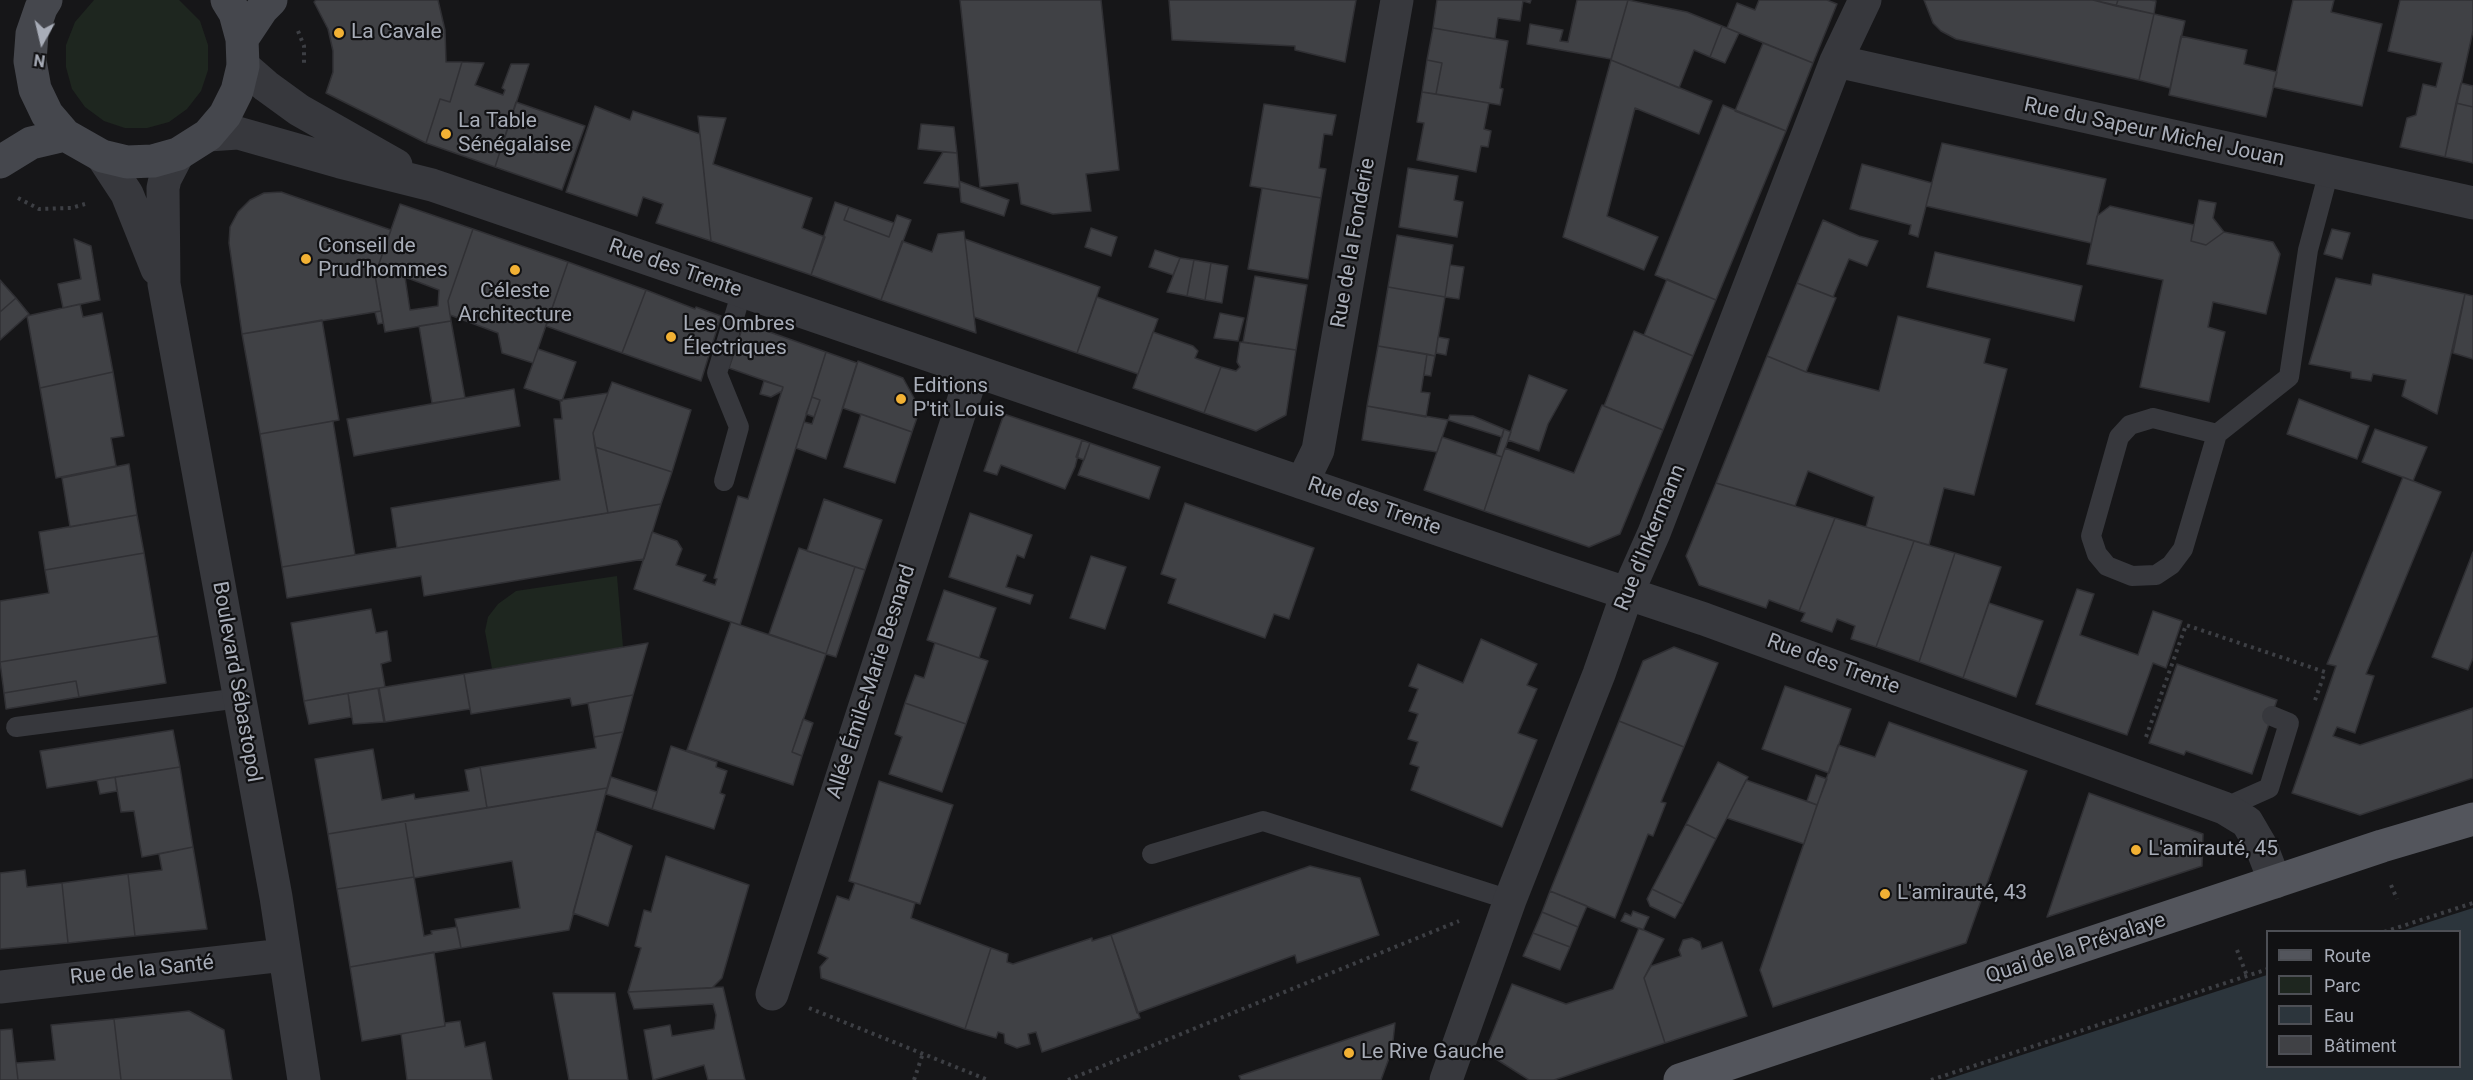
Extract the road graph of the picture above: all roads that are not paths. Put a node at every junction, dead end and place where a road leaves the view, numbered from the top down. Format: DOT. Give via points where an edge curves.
graph roads {
  1 [pos="46,0"];
  2 [pos="227,0"];
  3 [pos="271,0"];
  4 [pos="1396,0"];
  5 [pos="1865,0"];
  6 [pos="243,52"];
  7 [pos="1836,61"];
  8 [pos="65,135"];
  9 [pos="208,135"];
  10 [pos="178,154"];
  11 [pos="102,156"];
  12 [pos="0,162"];
  13 [pos="2329,171"];
  14 [pos="432,185"];
  15 [pos="2473,203"];
  16 [pos="164,284"];
  17 [pos="742,291"];
  18 [pos="973,371"];
  19 [pos="2217,434"];
  20 [pos="724,482"];
  21 [pos="1302,483"];
  22 [pos="1627,594"];
  23 [pos="240,698"];
  24 [pos="2272,716"];
  25 [pos="16,727"];
  26 [pos="2224,808"];
  27 [pos="2473,819"];
  28 [pos="1152,854"];
  29 [pos="2275,882"];
  30 [pos="1510,900"];
  31 [pos="284,955"];
  32 [pos="0,987"];
  33 [pos="772,994"];
  34 [pos="304,1080"];
  35 [pos="1446,1080"];
  36 [pos="1680,1080"];
  1 -- 8 [label="street" via="32,34 30,61 35,89 47,114"];
  2 -- 6 [label="street" via="235,13"];
  3 -- 6 [label="street" via="262,9"];
  4 -- 21 [label="street, Rue de la Fonderie" via="1318,450"];
  5 -- 7 [label="street, Rue d'Inkermann"];
  6 -- 9 [label="street" via="233,99"];
  6 -- 14 [label="street, Rue des Trente" via="266,86 299,110"];
  7 -- 13 [label="street, Rue du Sapeur Michel Jouan"];
  7 -- 22 [label="street, Rue d'Inkermann"];
  8 -- 11 [label="street"];
  8 -- 12 [label="street" via="31,143"];
  9 -- 10 [label="street"];
  9 -- 14 [label="street, Rue des Trente" via="238,133"];
  10 -- 11 [label="street" via="153,161 127,162"];
  10 -- 16 [label="street, Boulevard Sébastopol" via="163,188"];
  11 -- 16 [label="street, Boulevard Sébastopol" via="127,194"];
  13 -- 15 [label="street, Rue du Sapeur Michel Jouan"];
  13 -- 19 [label="lane" via="2308,250 2289,377"];
  14 -- 17 [label="street, Rue des Trente"];
  16 -- 23 [label="street, Boulevard Sébastopol"];
  17 -- 18 [label="street, Rue des Trente"];
  17 -- 20 [label="lane" via="717,373 739,427"];
  18 -- 21 [label="street, Rue des Trente"];
  18 -- 33 [label="street, Allée Émile-Marie Besnard"];
  19 -- 19 [label="lane" via="2153,418 2130,425 2119,437 2091,536 2097,554 2108,566 2132,576 2156,575 2171,565 2183,549"];
  21 -- 22 [label="street, Rue des Trente"];
  22 -- 26 [label="street, Rue des Trente" via="1704,618"];
  22 -- 30 [label="street, Rue d'Inkermann"];
  23 -- 25 [label="lane"];
  23 -- 31 [label="street, Boulevard Sébastopol"];
  24 -- 26 [label="lane" via="2289,723 2269,788"];
  26 -- 29 [label="street, Rue des Trente" via="2247,822"];
  27 -- 29 [label="main road, Quai de la Prévalaye"];
  28 -- 30 [label="lane" via="1263,821"];
  29 -- 36 [label="main road, Quai de la Prévalaye"];
  30 -- 35 [label="street, Rue d'Inkermann"];
  31 -- 32 [label="street, Rue de la Santé"];
  31 -- 34 [label="street, Boulevard Sébastopol"];
}
